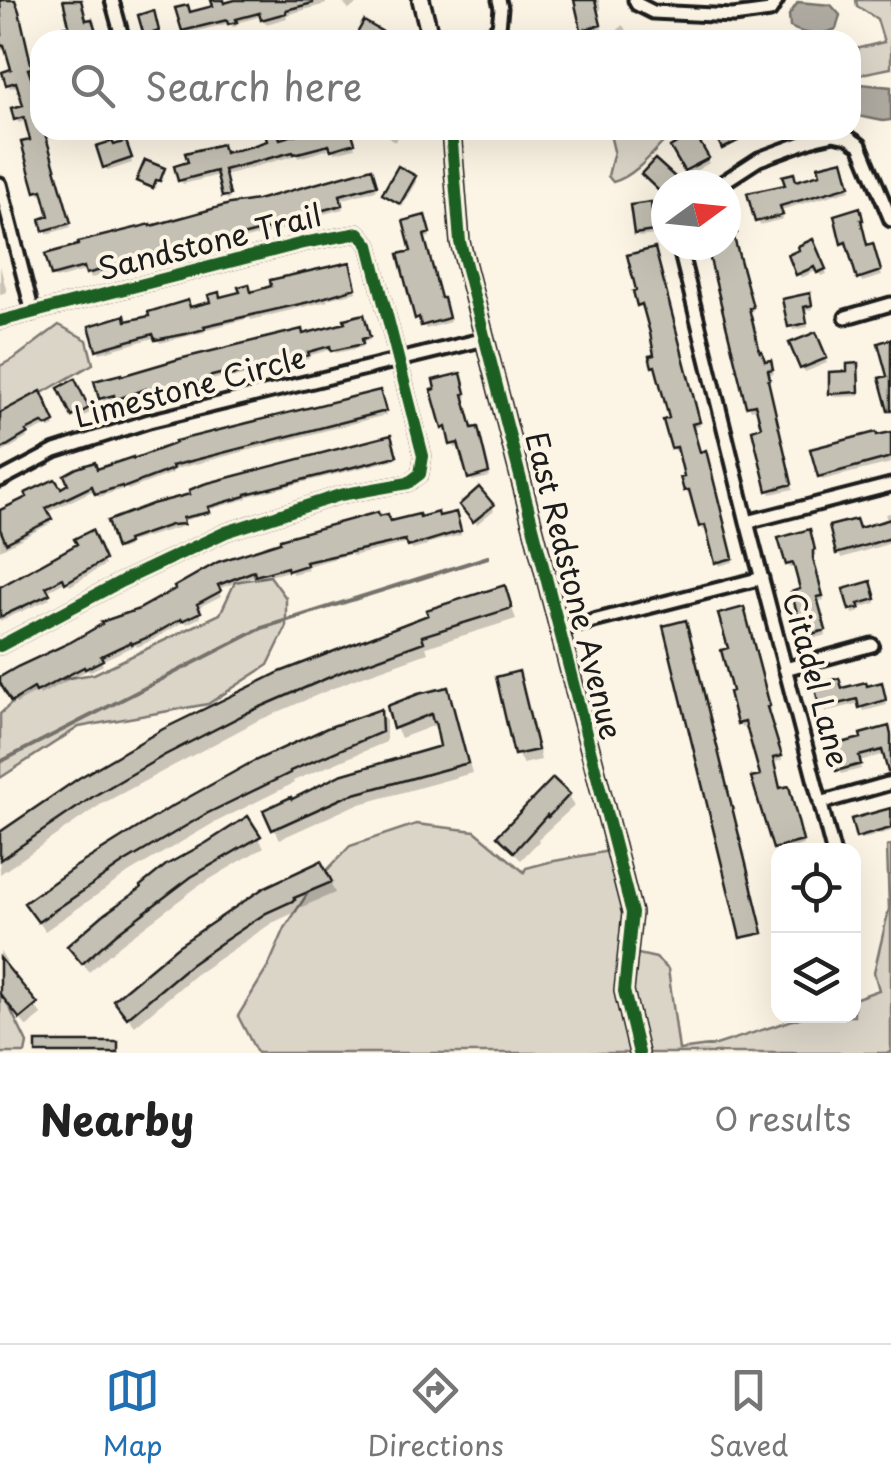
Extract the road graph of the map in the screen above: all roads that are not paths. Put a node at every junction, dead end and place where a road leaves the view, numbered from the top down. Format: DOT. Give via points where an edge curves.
graph roads {
  1 [pos="112,0"];
  2 [pos="421,0"];
  3 [pos="499,0"];
  4 [pos="635,0"];
  5 [pos="777,0"];
  6 [pos="120,30"];
  7 [pos="428,30"];
  8 [pos="496,30"];
  9 [pos="451,140"];
  10 [pos="812,140"];
  11 [pos="851,140"];
  12 [pos="741,171"];
  13 [pos="0,184"];
  14 [pos="891,220"];
  15 [pos="683,260"];
  16 [pos="891,304"];
  17 [pos="33,313"];
  18 [pos="846,317"];
  19 [pos="0,321"];
  20 [pos="485,339"];
  21 [pos="398,360"];
  22 [pos="0,480"];
  23 [pos="891,485"];
  24 [pos="747,522"];
  25 [pos="762,578"];
  26 [pos="558,630"];
  27 [pos="872,644"];
  28 [pos="0,646"];
  29 [pos="785,670"];
  30 [pos="891,783"];
  31 [pos="820,803"];
  32 [pos="831,843"];
  33 [pos="639,1053"];
  1 -- 6 [label="street"];
  2 -- 7 [label="street"];
  3 -- 8 [label="street"];
  4 -- 5 [label="street" via="654,12 733,16 770,11"];
  9 -- 20 [label="street, East Redstone Avenue" via="460,242"];
  10 -- 12 [label="street"];
  11 -- 14 [label="street" via="860,145"];
  13 -- 17 [label="street"];
  15 -- 24 [label="street, Citadel Lane"];
  16 -- 18 [label="street"];
  17 -- 19 [label="street, Sandstone Trail"];
  17 -- 21 [label="street, Sandstone Trail" via="359,232 369,246"];
  20 -- 21 [label="street, Limestone Circle"];
  20 -- 26 [label="street, East Redstone Avenue"];
  21 -- 22 [label="street, Limestone Circle" via="149,421 55,451"];
  21 -- 28 [label="street" via="422,456 420,474 408,483 340,495 226,532"];
  23 -- 24 [label="street"];
  24 -- 25 [label="street, Citadel Lane"];
  25 -- 26 [label="street"];
  25 -- 29 [label="street, Citadel Lane"];
  26 -- 33 [label="street, East Redstone Avenue" via="632,913 624,991"];
  27 -- 29 [label="street"];
  29 -- 31 [label="street, Citadel Lane"];
  30 -- 31 [label="street"];
  31 -- 32 [label="street, Citadel Lane"];
}
